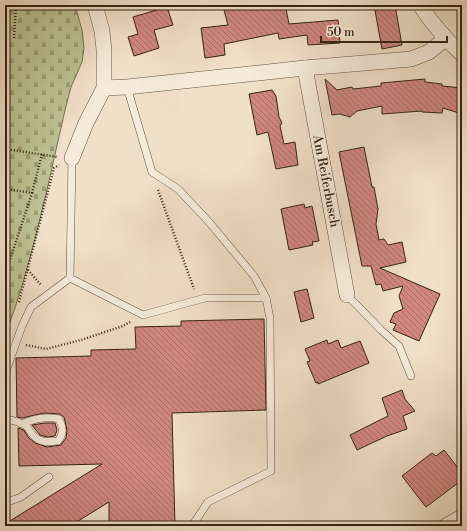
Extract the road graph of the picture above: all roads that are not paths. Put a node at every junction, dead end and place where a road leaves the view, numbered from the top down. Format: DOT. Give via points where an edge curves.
graph roads {
  1 [pos="95,5"];
  2 [pos="420,5"];
  3 [pos="445,39"];
  4 [pos="462,54"];
  5 [pos="305,68"];
  6 [pos="127,87"];
  7 [pos="104,88"];
  8 [pos="72,158"];
  9 [pos="70,278"];
  10 [pos="348,295"];
  11 [pos="266,298"];
  12 [pos="5,374"];
  13 [pos="411,376"];
  14 [pos="5,419"];
  15 [pos="21,424"];
  16 [pos="50,477"];
  17 [pos="5,503"];
  18 [pos="462,516"];
  19 [pos="192,526"];
  20 [pos="446,526"];
  1 -- 7 [label="street" via="102,31"];
  2 -- 3 [label="street"];
  3 -- 4 [label="street"];
  3 -- 5 [label="street" via="429,52 411,59"];
  5 -- 6 [label="street"];
  5 -- 10 [label="street, Am Reiferbusch"];
  6 -- 7 [label="street"];
  6 -- 11 [label="lane" via="152,172 178,190 209,222 254,276"];
  7 -- 8 [label="street"];
  8 -- 9 [label="lane"];
  9 -- 11 [label="lane" via="143,314 205,298"];
  9 -- 12 [label="lane" via="31,307"];
  10 -- 13 [label="lane" via="398,346"];
  11 -- 19 [label="lane" via="270,318 271,471 208,502"];
  14 -- 15 [label="lane"];
  15 -- 15 [label="lane" via="40,441 58,441 62,435 63,428 59,419 38,418"];
  16 -- 17 [label="lane" via="21,497"];
  18 -- 20 [label="street"];
}
